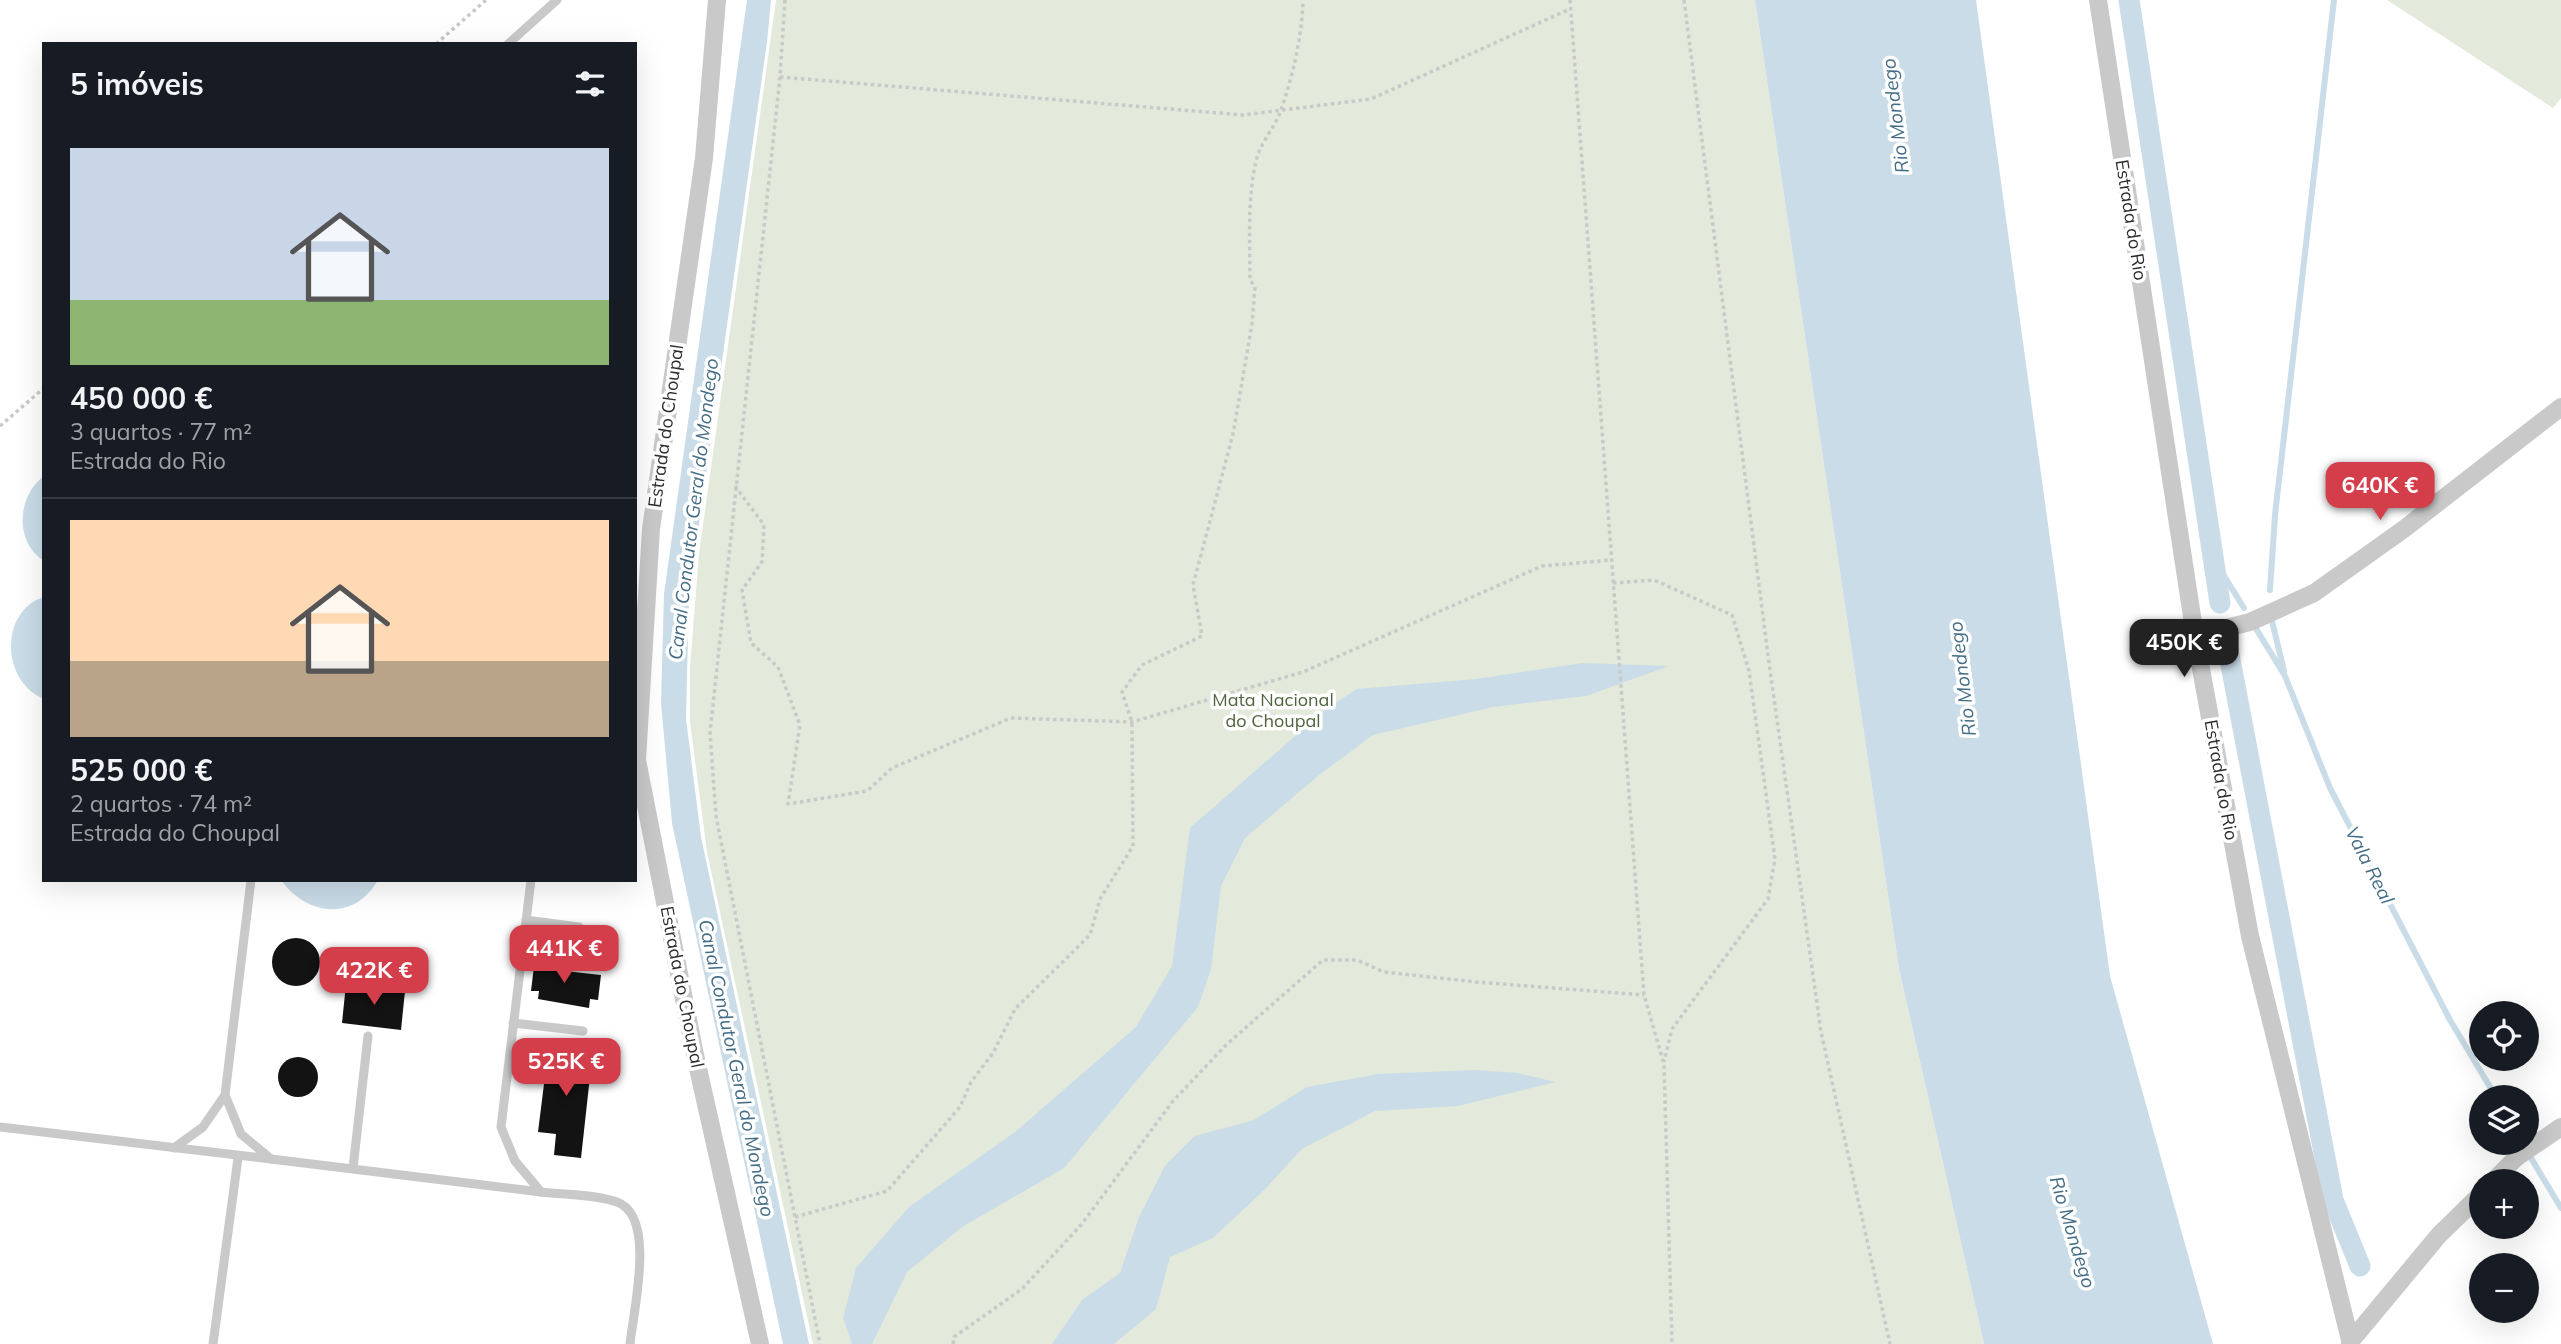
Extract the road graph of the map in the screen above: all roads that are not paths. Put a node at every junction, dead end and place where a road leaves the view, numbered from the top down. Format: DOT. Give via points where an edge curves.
graph roads {
  1 [pos="557,0"];
  2 [pos="717,0"];
  3 [pos="2098,0"];
  4 [pos="510,42"];
  5 [pos="2561,407"];
  6 [pos="2195,636"];
  7 [pos="250,882"];
  8 [pos="531,882"];
  9 [pos="526,920"];
  10 [pos="575,958"];
  11 [pos="513,1023"];
  12 [pos="583,1031"];
  13 [pos="368,1036"];
  14 [pos="225,1095"];
  15 [pos="2561,1127"];
  16 [pos="0,1128"];
  17 [pos="174,1148"];
  18 [pos="238,1158"];
  19 [pos="271,1159"];
  20 [pos="353,1168"];
  21 [pos="2505,1169"];
  22 [pos="541,1192"];
  23 [pos="2469,1205"];
  24 [pos="2350,1343"];
  25 [pos="213,1344"];
  26 [pos="630,1344"];
  27 [pos="760,1344"];
  1 -- 4 [label="lane"];
  2 -- 27 [label="street, Estrada do Choupal" via="704,159 651,529 637,760 695,1055"];
  3 -- 6 [label="street, Estrada do Rio"];
  5 -- 6 [label="street" via="2314,593 2250,622"];
  6 -- 24 [label="street, Estrada do Rio" via="2250,936"];
  7 -- 14 [label="lane"];
  8 -- 9 [label="lane"];
  9 -- 10 [label="lane" via="579,927"];
  9 -- 11 [label="lane"];
  11 -- 12 [label="lane"];
  11 -- 22 [label="lane" via="501,1127 515,1161"];
  13 -- 20 [label="lane"];
  14 -- 17 [label="lane" via="203,1127"];
  14 -- 19 [label="lane" via="241,1134"];
  15 -- 21 [label="street"];
  16 -- 17 [label="lane"];
  17 -- 18 [label="lane"];
  18 -- 19 [label="lane"];
  18 -- 25 [label="lane"];
  19 -- 20 [label="lane"];
  20 -- 22 [label="lane"];
  22 -- 26 [label="lane" via="618,1202 635,1217 641,1247"];
  23 -- 24 [label="street" via="2438,1235"];
}
